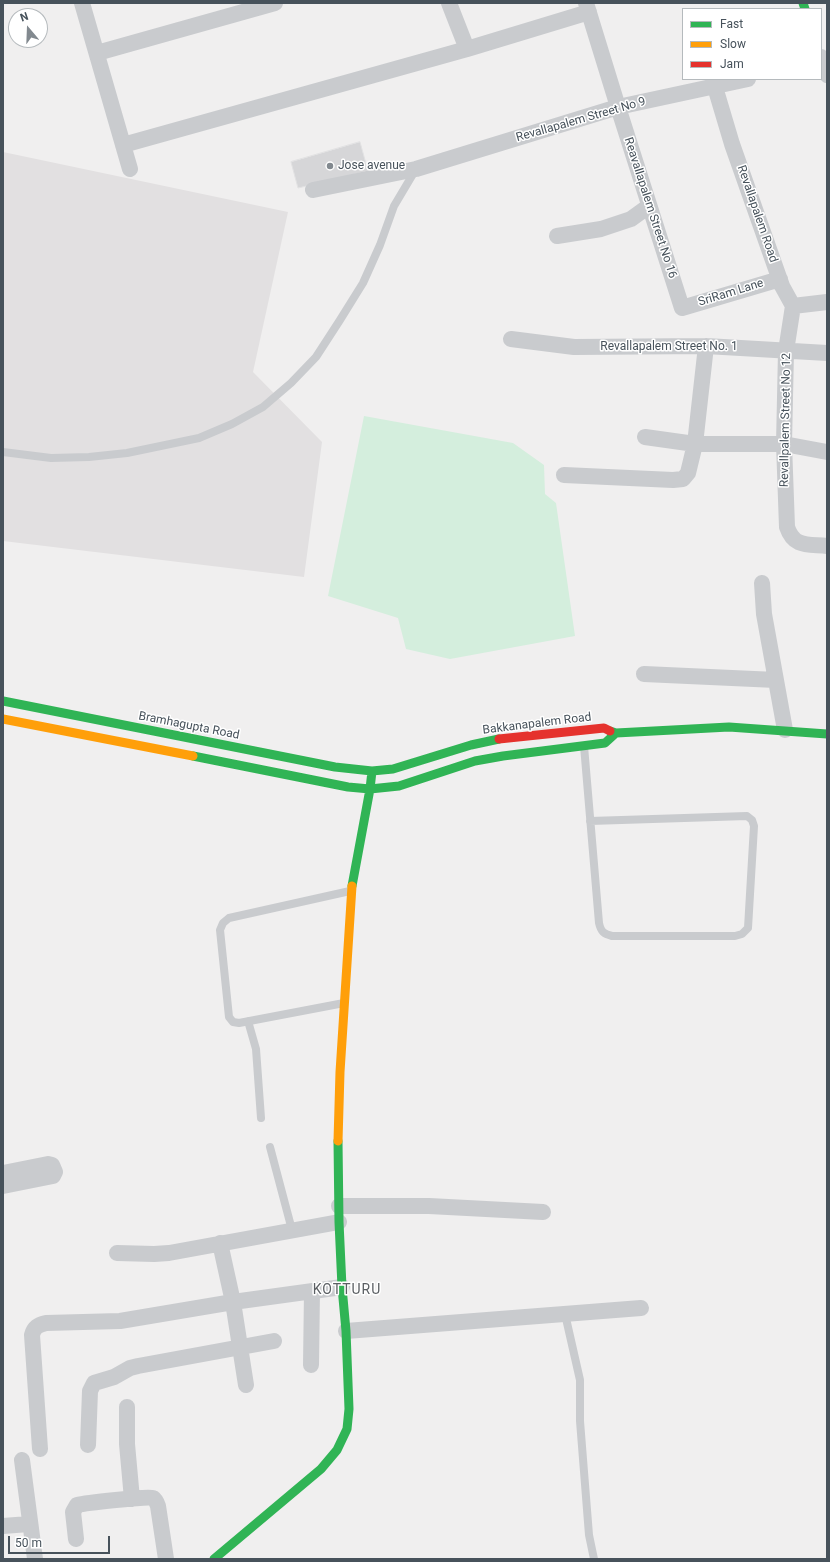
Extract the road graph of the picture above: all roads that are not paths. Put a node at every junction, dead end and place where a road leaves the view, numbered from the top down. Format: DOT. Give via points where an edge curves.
graph roads {
  1 [pos="82,3"];
  2 [pos="275,3"];
  3 [pos="449,3"];
  4 [pos="256,6"];
  5 [pos="587,7"];
  6 [pos="466,49"];
  7 [pos="97,53"];
  8 [pos="822,60"];
  9 [pos="827,75"];
  10 [pos="744,80"];
  11 [pos="715,87"];
  12 [pos="618,107"];
  13 [pos="123,145"];
  14 [pos="130,169"];
  15 [pos="416,169"];
  16 [pos="313,190"];
  17 [pos="650,206"];
  18 [pos="557,236"];
  19 [pos="780,279"];
  20 [pos="827,302"];
  21 [pos="793,306"];
  22 [pos="682,308"];
  23 [pos="511,339"];
  24 [pos="706,346"];
  25 [pos="786,351"];
  26 [pos="827,353"];
  27 [pos="645,437"];
  28 [pos="695,444"];
  29 [pos="784,444"];
  30 [pos="3,452"];
  31 [pos="827,452"];
  32 [pos="564,475"];
  33 [pos="827,546"];
  34 [pos="762,583"];
  35 [pos="644,674"];
  36 [pos="776,680"];
  37 [pos="3,700"];
  38 [pos="3,719"];
  39 [pos="785,730"];
  40 [pos="616,733"];
  41 [pos="827,734"];
  42 [pos="584,746"];
  43 [pos="372,772"];
  44 [pos="370,789"];
  45 [pos="590,821"];
  46 [pos="351,890"];
  47 [pos="345,1003"];
  48 [pos="248,1021"];
  49 [pos="261,1118"];
  50 [pos="270,1147"];
  51 [pos="3,1173"];
  52 [pos="3,1186"];
  53 [pos="543,1212"];
  54 [pos="339,1214"];
  55 [pos="292,1230"];
  56 [pos="220,1243"];
  57 [pos="117,1253"];
  58 [pos="342,1287"];
  59 [pos="312,1291"];
  60 [pos="233,1302"];
  61 [pos="641,1308"];
  62 [pos="565,1314"];
  63 [pos="346,1331"];
  64 [pos="274,1341"];
  65 [pos="240,1347"];
  66 [pos="312,1365"];
  67 [pos="246,1386"];
  68 [pos="126,1407"];
  69 [pos="88,1445"];
  70 [pos="40,1449"];
  71 [pos="22,1460"];
  72 [pos="132,1499"];
  73 [pos="30,1524"];
  74 [pos="3,1526"];
  75 [pos="76,1539"];
  76 [pos="35,1559"];
  77 [pos="166,1559"];
  78 [pos="214,1559"];
  79 [pos="594,1559"];
  1 -- 7 [label="street"];
  2 -- 4 [label="street"];
  3 -- 6 [label="street"];
  4 -- 7 [label="street"];
  5 -- 6 [label="street"];
  5 -- 12 [label="street, Reavallapalem Street No 16"];
  6 -- 13 [label="street"];
  7 -- 13 [label="street"];
  8 -- 9 [label="street"];
  10 -- 11 [label="street, Revallapalem Street No 9"];
  11 -- 12 [label="street, Revallapalem Street No 9"];
  11 -- 19 [label="street, Revallapalem Road" via="732,144"];
  12 -- 15 [label="street, Revallapalem Street No 9"];
  12 -- 17 [label="street, Reavallapalem Street No 16"];
  13 -- 14 [label="street"];
  15 -- 16 [label="street"];
  15 -- 30 [label="lane" via="394,206 363,283 340,320 316,357 263,407 199,438 127,453 51,458"];
  17 -- 18 [label="street" via="631,219 601,229"];
  17 -- 22 [label="street, Reavallapalem Street No 16"];
  19 -- 21 [label="street, Revallapalem Road"];
  19 -- 22 [label="street, SriRam Lane"];
  20 -- 21 [label="street"];
  21 -- 25 [label="street, Revallpalem Street No 12"];
  23 -- 24 [label="street, Revallapalem Street No. 1" via="574,347"];
  24 -- 25 [label="street, Revallapalem Street No. 1"];
  24 -- 28 [label="street"];
  25 -- 26 [label="street, Revallapalem Street No. 1"];
  25 -- 29 [label="street, Revallpalem Street No 12"];
  27 -- 28 [label="street"];
  28 -- 29 [label="street"];
  28 -- 32 [label="street" via="688,473 683,479"];
  29 -- 31 [label="street"];
  29 -- 33 [label="street, Revallpalem Street No 12" via="786,520 790,535 800,543"];
  34 -- 36 [label="street" via="764,614"];
  35 -- 36 [label="street"];
  36 -- 39 [label="street"];
  37 -- 43 [label="street, Bramhagupta Road" via="335,767"];
  38 -- 44 [label="street"];
  39 -- 40 [label="street, Bakkanapalem Road" via="722,727"];
  39 -- 41 [label="street, Bakkanapalem Road"];
  40 -- 42 [label="street" via="605,743"];
  40 -- 43 [label="street, Bakkanapalem Road" via="604,728 501,739 471,745 393,769"];
  42 -- 44 [label="street" via="475,761 398,786"];
  42 -- 45 [label="lane"];
  43 -- 44 [label="street"];
  44 -- 46 [label="street"];
  45 -- 45 [label="lane" via="599,923 605,934 735,936 748,928 754,826 747,816"];
  46 -- 47 [label="street"];
  46 -- 48 [label="lane" via="229,918 223,923 220,930 229,1017 233,1022"];
  47 -- 48 [label="lane"];
  47 -- 54 [label="street" via="339,1115"];
  48 -- 49 [label="lane" via="256,1049"];
  50 -- 55 [label="lane"];
  51 -- 52 [label="street" via="48,1164 52,1165 55,1172 53,1176"];
  53 -- 54 [label="street" via="429,1206"];
  54 -- 55 [label="street"];
  54 -- 58 [label="street"];
  55 -- 56 [label="street"];
  56 -- 57 [label="street" via="154,1254"];
  56 -- 60 [label="street"];
  58 -- 59 [label="street"];
  58 -- 63 [label="street"];
  59 -- 60 [label="street"];
  59 -- 66 [label="street"];
  60 -- 65 [label="street"];
  60 -- 70 [label="street" via="120,1321 46,1323 34,1328 32,1335"];
  61 -- 62 [label="street"];
  62 -- 63 [label="street"];
  62 -- 79 [label="lane" via="580,1380 580,1421 589,1535"];
  63 -- 78 [label="street" via="349,1409 346,1429 337,1450 321,1469"];
  64 -- 65 [label="street"];
  65 -- 67 [label="street"];
  65 -- 69 [label="street" via="138,1366 94,1383 90,1391"];
  68 -- 72 [label="street"];
  71 -- 73 [label="street"];
  72 -- 75 [label="street" via="77,1506 73,1512"];
  72 -- 77 [label="street" via="153,1498 156,1501"];
  73 -- 74 [label="street"];
  73 -- 76 [label="street"];
}
